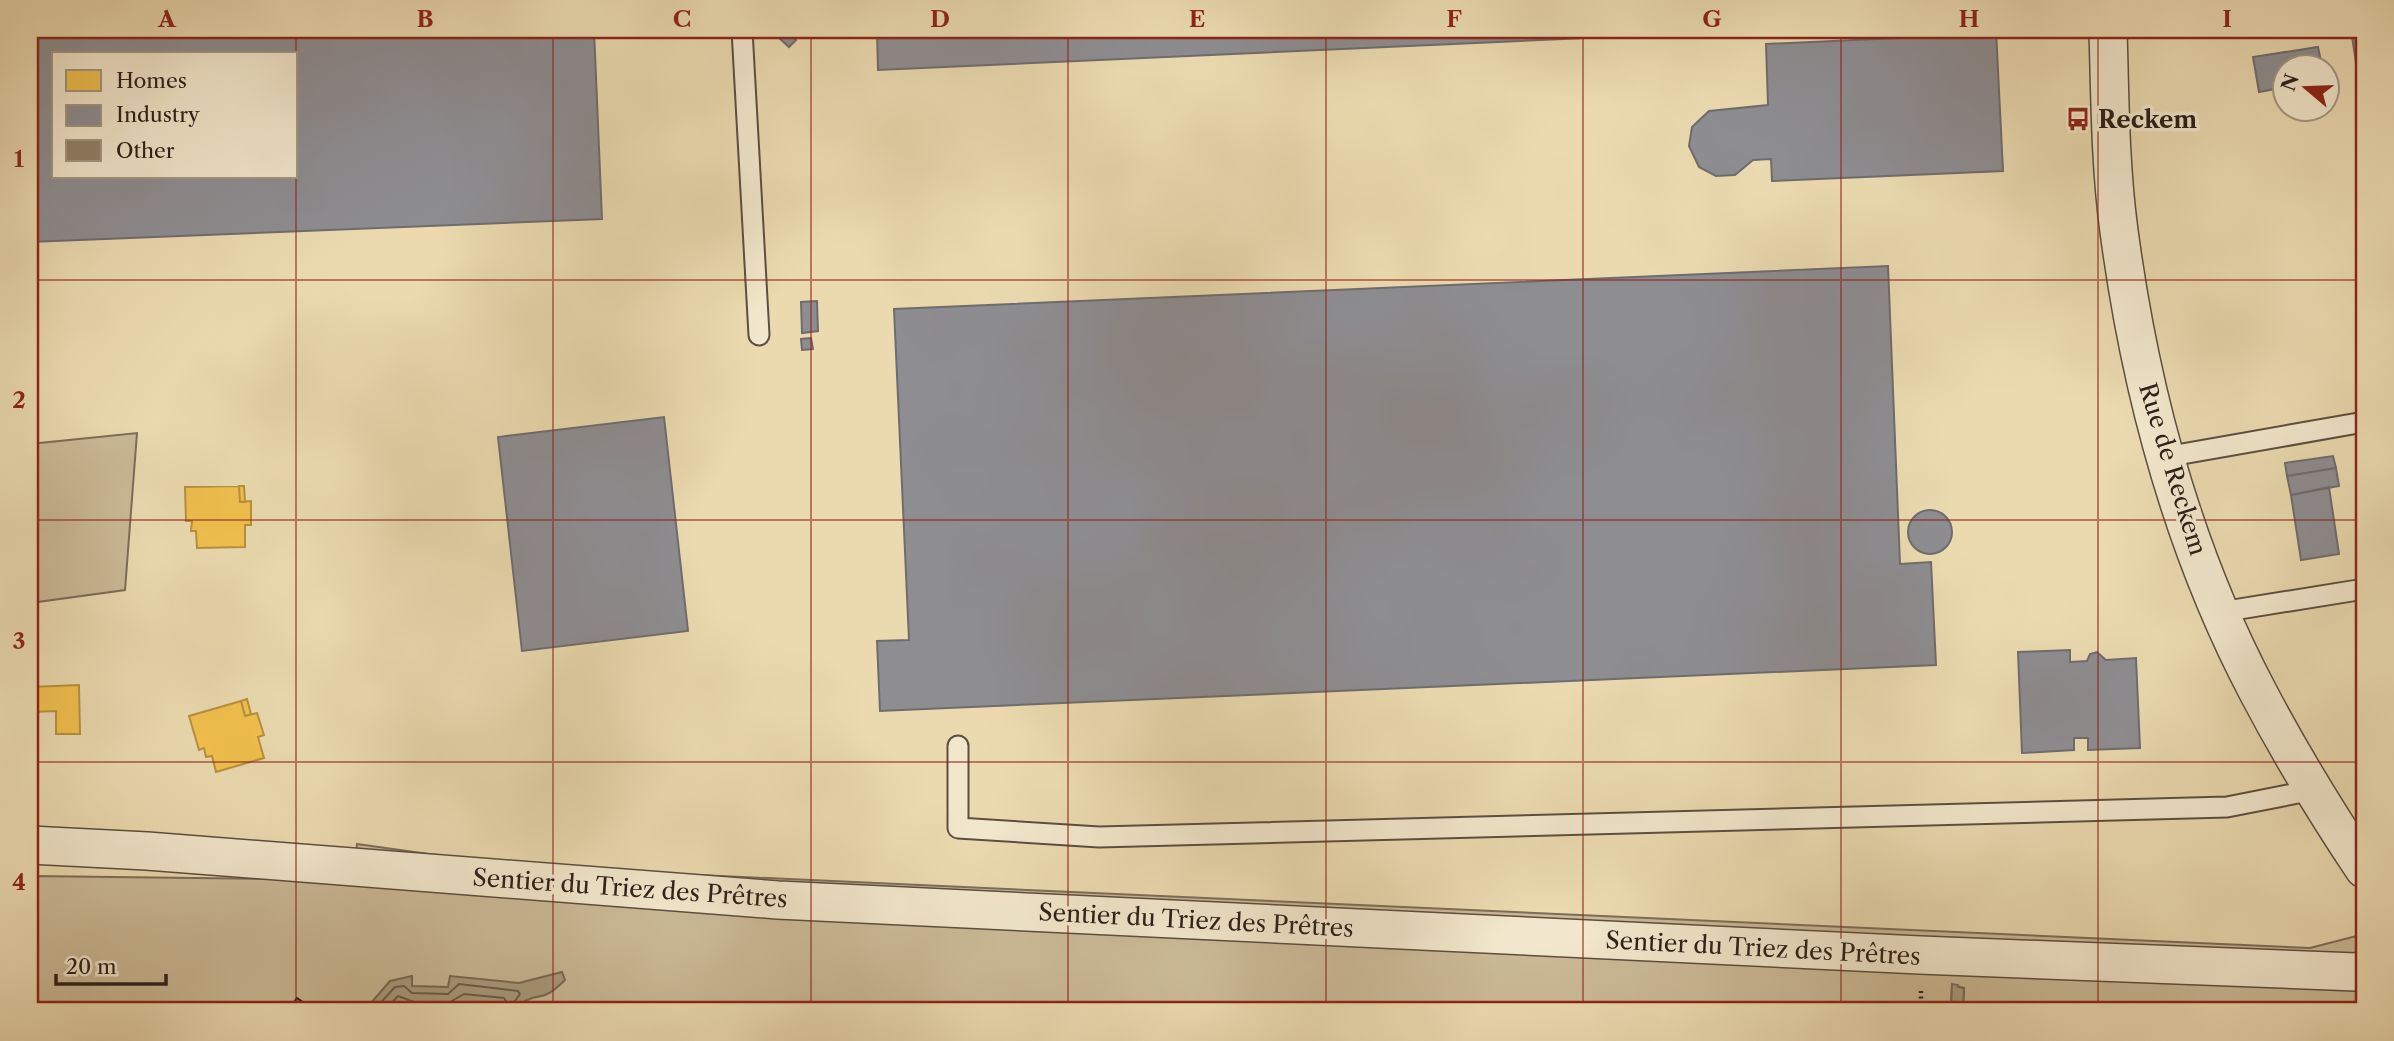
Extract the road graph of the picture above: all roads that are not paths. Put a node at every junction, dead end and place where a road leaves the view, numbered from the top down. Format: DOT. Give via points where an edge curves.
graph roads {
  1 [pos="742,30"];
  2 [pos="2108,30"];
  3 [pos="759,335"];
  4 [pos="2364,422"];
  5 [pos="2165,457"];
  6 [pos="2364,589"];
  7 [pos="2221,612"];
  8 [pos="958,746"];
  9 [pos="2314,790"];
  10 [pos="30,845"];
  11 [pos="2364,869"];
  12 [pos="2364,970"];
  1 -- 3 [label="lane"];
  2 -- 5 [label="street, Rue de Reckem" via="2119,230 2139,354"];
  4 -- 5 [label="lane"];
  5 -- 7 [label="street, Rue de Reckem"];
  6 -- 7 [label="lane"];
  7 -- 9 [label="street, Rue de Reckem" via="2257,691"];
  8 -- 9 [label="lane" via="958,828 1099,837 2227,807"];
  9 -- 11 [label="street, Rue de Reckem"];
  10 -- 12 [label="street, Sentier du Triez des Prêtres" via="778,900 1920,955"];
}
